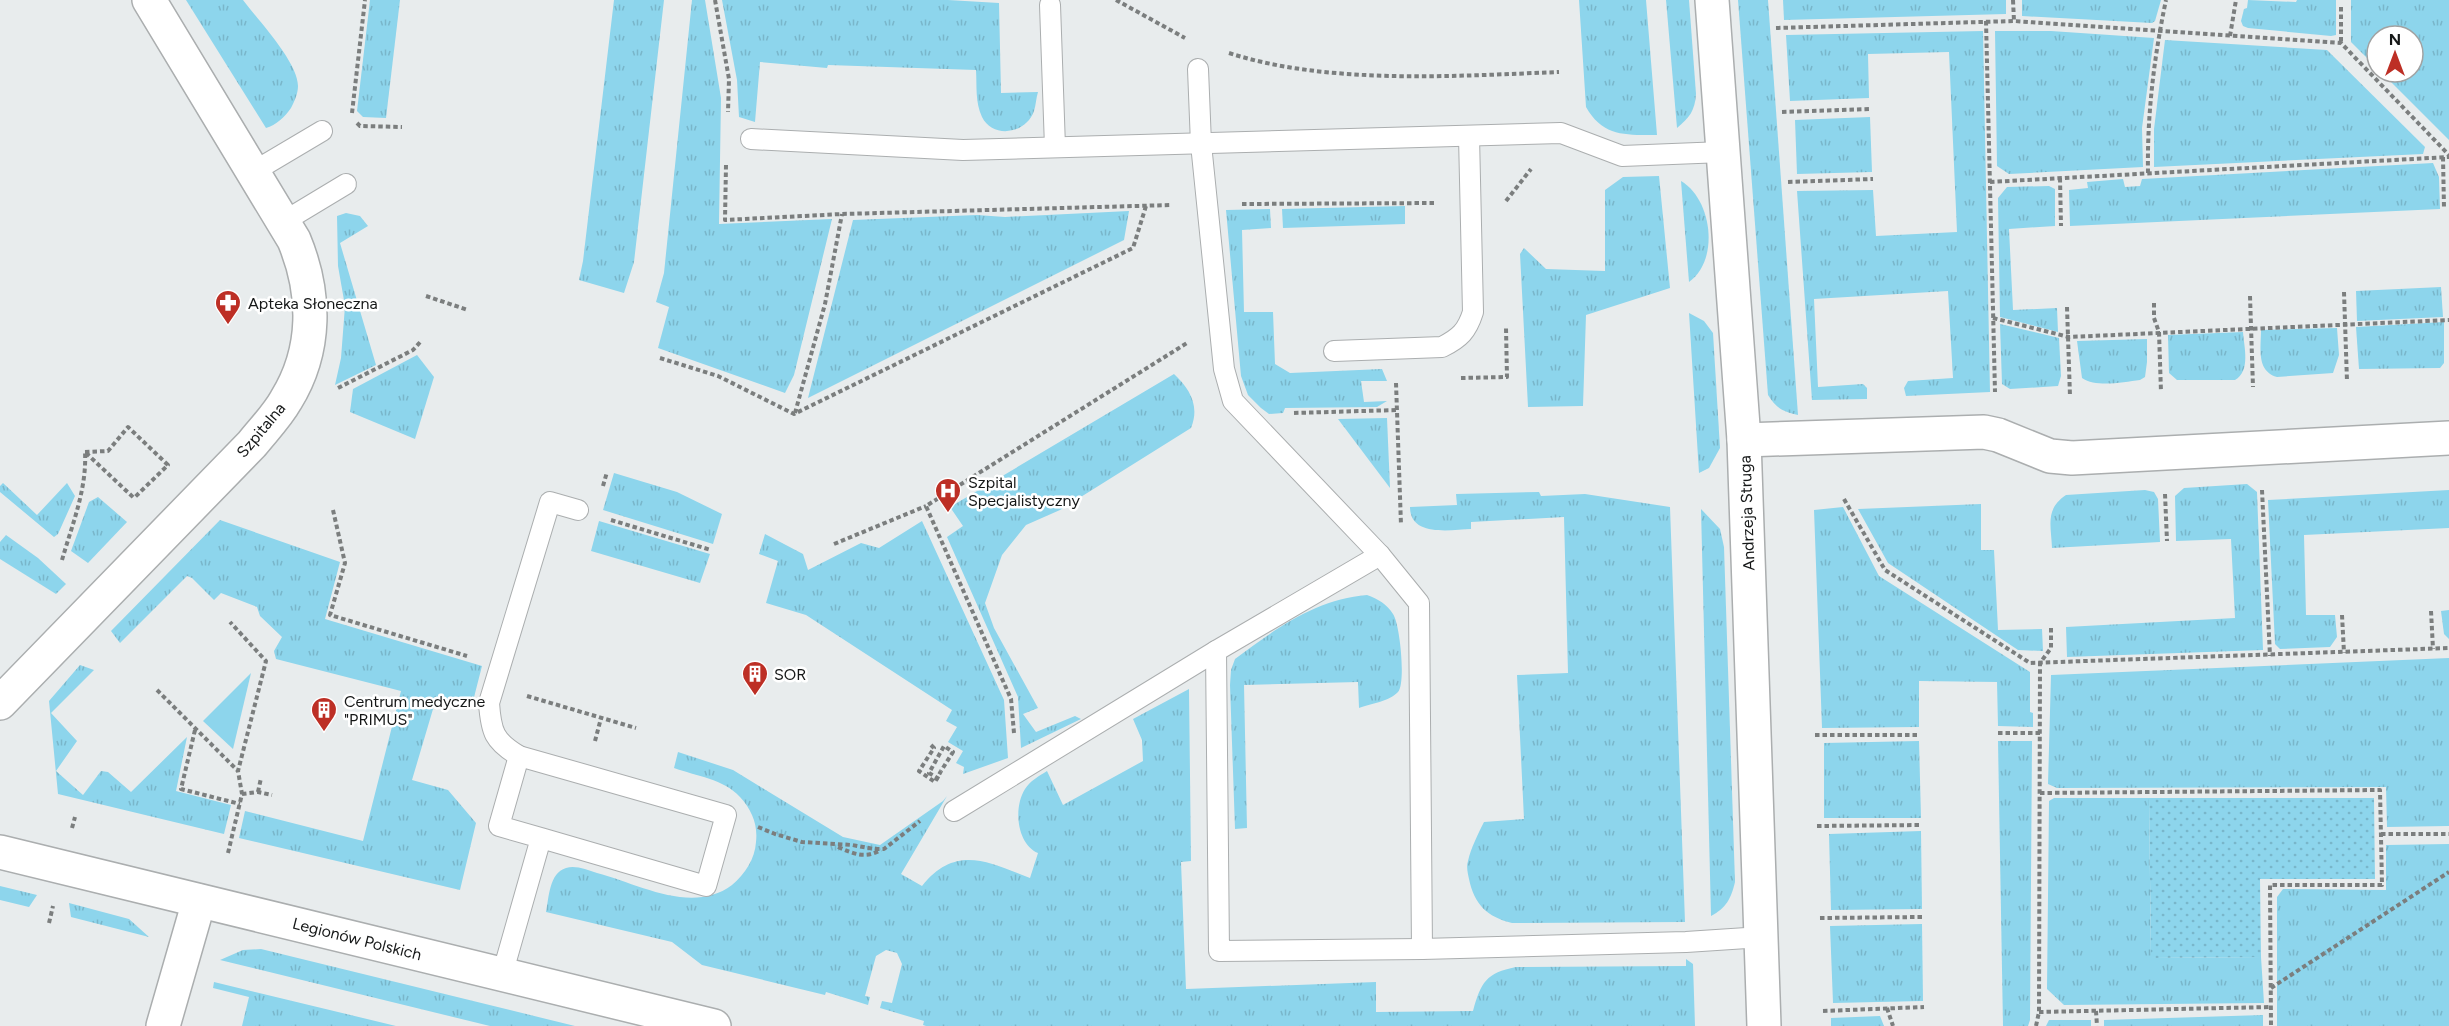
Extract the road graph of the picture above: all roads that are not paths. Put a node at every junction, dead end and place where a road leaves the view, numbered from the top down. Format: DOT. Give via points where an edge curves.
graph roads {
  1 [pos="148,0"];
  2 [pos="1712,0"];
  3 [pos="1050,5"];
  4 [pos="1198,69"];
  5 [pos="322,132"];
  6 [pos="1469,136"];
  7 [pos="751,139"];
  8 [pos="1202,144"];
  9 [pos="1055,147"];
  10 [pos="1723,152"];
  11 [pos="254,172"];
  12 [pos="346,184"];
  13 [pos="283,222"];
  14 [pos="1334,351"];
  15 [pos="2446,437"];
  16 [pos="1744,440"];
  17 [pos="578,510"];
  18 [pos="1380,555"];
  19 [pos="1216,651"];
  20 [pos="0,703"];
  21 [pos="519,756"];
  22 [pos="954,811"];
  23 [pos="541,838"];
  24 [pos="0,852"];
  25 [pos="198,901"];
  26 [pos="1762,937"];
  27 [pos="1422,949"];
  28 [pos="502,975"];
  29 [pos="163,1026"];
  30 [pos="714,1026"];
  31 [pos="1764,1026"];
  1 -- 11 [label="street, Szpitalna"];
  2 -- 10 [label="street, Andrzeja Struga"];
  3 -- 9 [label="lane"];
  4 -- 8 [label="lane"];
  5 -- 11 [label="lane"];
  6 -- 8 [label="lane"];
  6 -- 10 [label="lane" via="1561,133 1622,156"];
  6 -- 14 [label="lane" via="1473,312 1468,328 1442,347"];
  7 -- 9 [label="lane" via="963,150"];
  8 -- 9 [label="lane"];
  8 -- 18 [label="lane" via="1224,369 1233,401"];
  10 -- 16 [label="street, Andrzeja Struga"];
  11 -- 13 [label="street, Szpitalna"];
  12 -- 13 [label="lane"];
  13 -- 20 [label="street, Szpitalna" via="301,256 310,290 309,337 287,399 252,444"];
  15 -- 16 [label="street" via="2072,459 2050,456 1984,432"];
  16 -- 26 [label="street, Andrzeja Struga"];
  17 -- 21 [label="lane" via="550,502 489,703 490,723 501,745"];
  18 -- 19 [label="lane"];
  18 -- 27 [label="lane" via="1419,603"];
  19 -- 22 [label="lane"];
  19 -- 27 [label="lane" via="1219,951"];
  21 -- 23 [label="lane" via="499,826"];
  21 -- 23 [label="lane" via="726,815 706,886"];
  23 -- 28 [label="lane"];
  24 -- 25 [label="street, Legionów Polskich"];
  25 -- 28 [label="street, Legionów Polskich"];
  25 -- 29 [label="street"];
  26 -- 27 [label="lane"];
  26 -- 31 [label="street, Andrzeja Struga"];
  28 -- 30 [label="street, Legionów Polskich"];
}
